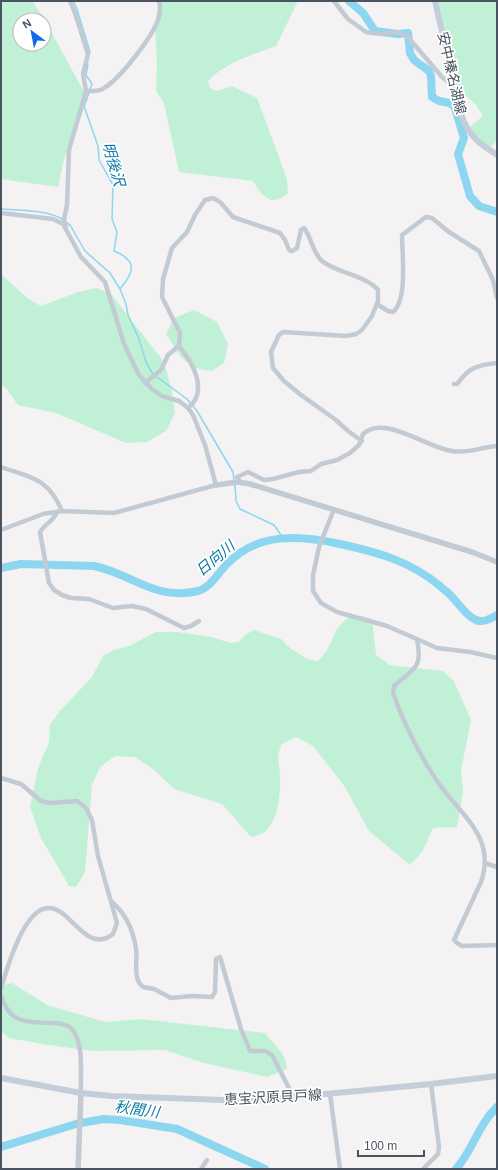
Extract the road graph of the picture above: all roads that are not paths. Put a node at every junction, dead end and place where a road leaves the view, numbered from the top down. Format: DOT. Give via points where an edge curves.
graph roads {
  1 [pos="70,1"];
  2 [pos="159,1"];
  3 [pos="334,1"];
  4 [pos="435,1"];
  5 [pos="455,87"];
  6 [pos="86,91"];
  7 [pos="497,155"];
  8 [pos="1,213"];
  9 [pos="66,228"];
  10 [pos="497,298"];
  11 [pos="377,304"];
  12 [pos="179,346"];
  13 [pos="497,363"];
  14 [pos="145,383"];
  15 [pos="454,384"];
  16 [pos="188,408"];
  17 [pos="362,440"];
  18 [pos="497,446"];
  19 [pos="1,466"];
  20 [pos="237,482"];
  21 [pos="216,485"];
  22 [pos="334,509"];
  23 [pos="59,511"];
  24 [pos="1,530"];
  25 [pos="497,562"];
  26 [pos="199,621"];
  27 [pos="416,639"];
  28 [pos="497,658"];
  29 [pos="1,778"];
  30 [pos="485,863"];
  31 [pos="497,867"];
  32 [pos="112,902"];
  33 [pos="497,945"];
  34 [pos="1,988"];
  35 [pos="1,995"];
  36 [pos="497,1076"];
  37 [pos="1,1078"];
  38 [pos="431,1084"];
  39 [pos="81,1093"];
  40 [pos="330,1094"];
  41 [pos="294,1098"];
  42 [pos="206,1160"];
  43 [pos="78,1169"];
  44 [pos="201,1169"];
  45 [pos="340,1169"];
  46 [pos="423,1169"];
  1 -- 6 [label="street" via="88,54 83,74"];
  2 -- 6 [label="street" via="158,21 129,64 104,89"];
  3 -- 5 [label="street" via="348,19 366,32 397,32 407,36 442,77"];
  4 -- 5 [label="main road, 安中榛名湖線"];
  5 -- 7 [label="main road, 安中榛名湖線" via="466,127 476,141"];
  6 -- 9 [label="street" via="69,150 64,219"];
  8 -- 9 [label="street" via="53,219"];
  9 -- 14 [label="street" via="81,257 105,282 124,344"];
  10 -- 11 [label="street" via="493,280 479,251 432,218 426,218 402,234 402,293 398,307 393,312"];
  11 -- 12 [label="street" via="379,292 376,288 323,261 314,250 304,228 301,230 297,248 292,251 280,234 233,217 220,202 210,198 200,206 187,232 172,248 163,278 162,297 180,333"];
  11 -- 17 [label="street" via="369,321 356,334 346,336 283,332 270,354 272,365 284,381"];
  12 -- 14 [label="street" via="168,355 161,370"];
  12 -- 16 [label="street" via="185,352 199,384 200,392"];
  13 -- 15 [label="street" via="484,364 468,370 457,384"];
  14 -- 16 [label="street" via="157,393 179,401"];
  16 -- 21 [label="street" via="201,432"];
  17 -- 18 [label="street" via="365,432 380,427 454,452"];
  17 -- 20 [label="street" via="350,453 321,464 311,471 264,480 248,472 237,476"];
  19 -- 23 [label="street" via="42,482 53,493"];
  20 -- 21 [label="street"];
  20 -- 22 [label="street"];
  21 -- 23 [label="street" via="114,513"];
  22 -- 25 [label="street"];
  22 -- 27 [label="street" via="319,547 312,589 321,603 337,612 371,620"];
  23 -- 24 [label="street" via="36,516"];
  23 -- 26 [label="street" via="53,521 40,532 48,580 54,590 65,596 90,600 108,607 132,606 146,609 184,628"];
  27 -- 28 [label="street" via="442,649"];
  27 -- 30 [label="street" via="420,652 419,662 394,686 393,693 427,766 478,834 484,848"];
  29 -- 32 [label="street" via="21,784 41,801 57,804 77,801 86,808 92,820 98,856"];
  30 -- 31 [label="street"];
  30 -- 33 [label="street" via="481,882 454,939 462,946"];
  32 -- 34 [label="street" via="117,922 116,930 104,940 85,934 54,909 46,908 33,914 20,938"];
  32 -- 41 [label="street" via="122,911 130,928 136,949 137,980 143,987 154,989 171,998 212,997 215,992 216,959 220,957 250,1051 265,1051 272,1055"];
  35 -- 39 [label="street" via="6,1007 16,1017 36,1023 65,1024 73,1030 80,1053"];
  36 -- 38 [label="main road, 恵宝沢原貝戸線"];
  37 -- 39 [label="main road, 恵宝沢原貝戸線"];
  38 -- 40 [label="main road, 恵宝沢原貝戸線"];
  38 -- 46 [label="street" via="439,1147 438,1154"];
  39 -- 41 [label="main road, 恵宝沢原貝戸線" via="251,1101"];
  39 -- 43 [label="street"];
  40 -- 41 [label="main road, 恵宝沢原貝戸線"];
  40 -- 45 [label="street"];
  42 -- 44 [label="street"];
}
